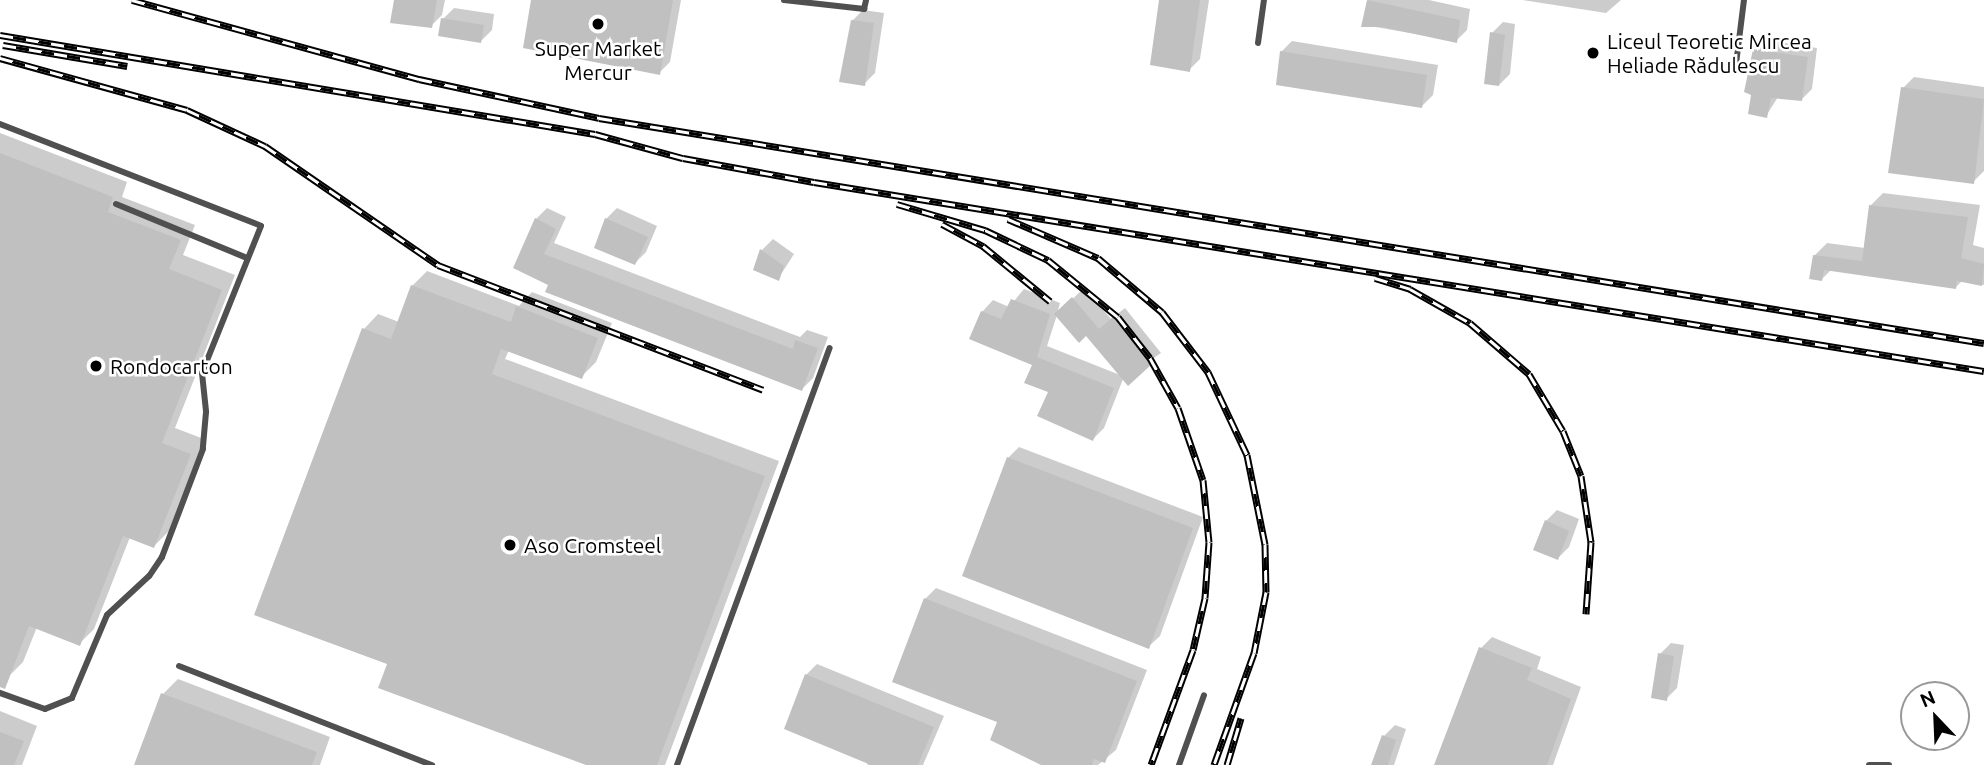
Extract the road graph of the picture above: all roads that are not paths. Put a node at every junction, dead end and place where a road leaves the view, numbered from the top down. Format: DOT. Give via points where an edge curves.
graph roads {
  1 [pos="784,0"];
  2 [pos="866,0"];
  3 [pos="1264,0"];
  4 [pos="1744,0"];
  5 [pos="1258,43"];
  6 [pos="1735,72"];
  7 [pos="0,124"];
  8 [pos="116,204"];
  9 [pos="247,258"];
  10 [pos="830,348"];
  11 [pos="179,666"];
  12 [pos="0,693"];
  13 [pos="1204,695"];
  14 [pos="432,765"];
  15 [pos="677,765"];
  16 [pos="1179,765"];
  17 [pos="1869,765"];
  18 [pos="1889,765"];
  1 -- 2 [label="lane" via="864,9"];
  3 -- 5 [label="lane"];
  4 -- 6 [label="lane"];
  7 -- 9 [label="lane" via="261,226"];
  8 -- 9 [label="lane"];
  9 -- 12 [label="lane" via="202,373 206,412 202,449 162,557 149,576 107,615 72,698 45,709"];
  10 -- 15 [label="lane"];
  11 -- 14 [label="lane"];
  13 -- 16 [label="lane"];
  17 -- 18 [label="lane"];
}
